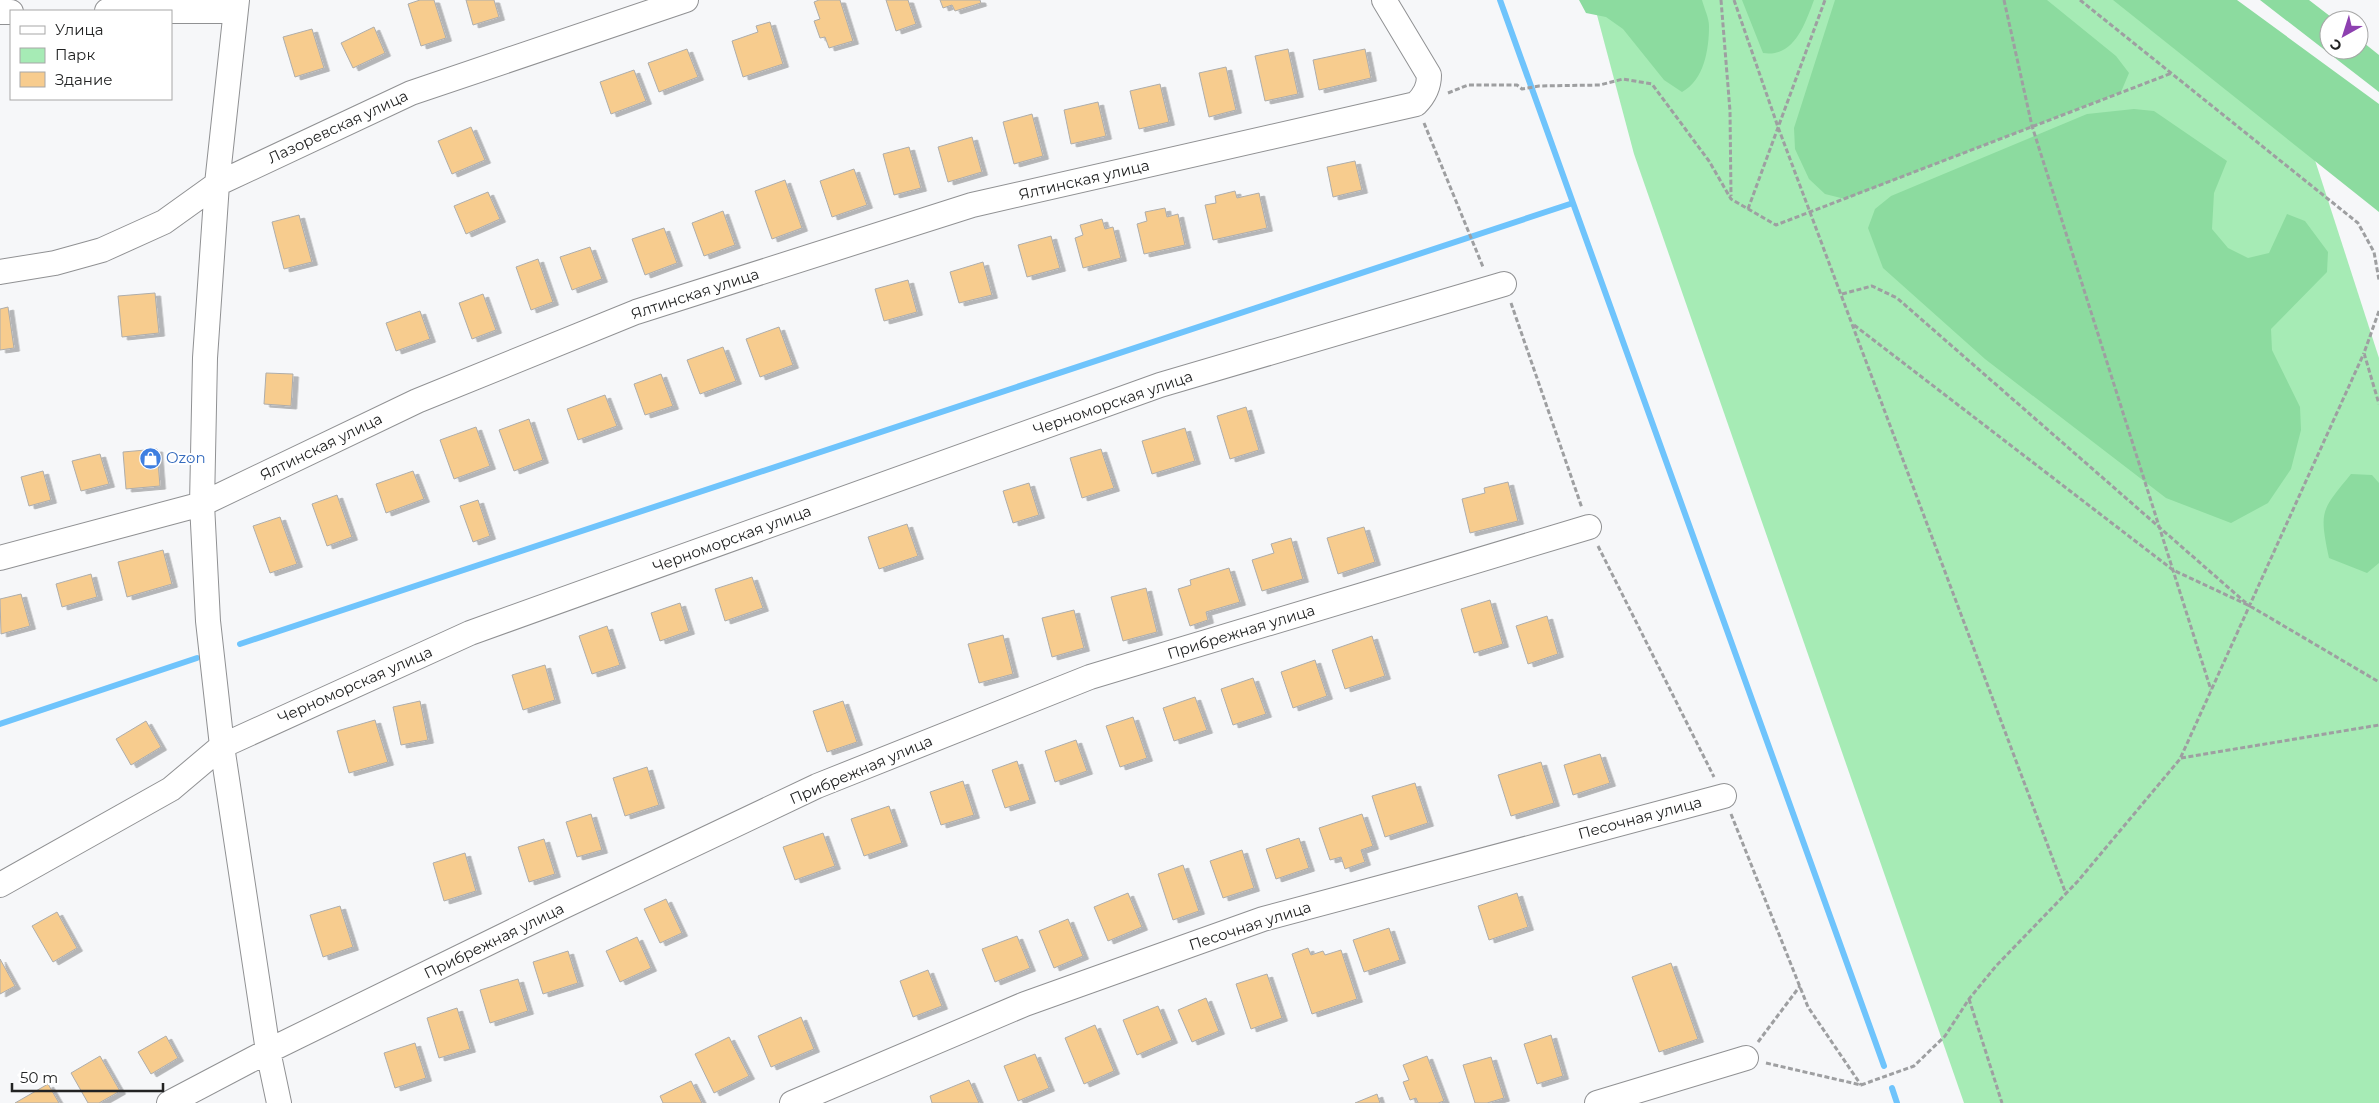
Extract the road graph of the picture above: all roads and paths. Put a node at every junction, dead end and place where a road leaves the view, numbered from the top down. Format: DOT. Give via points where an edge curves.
graph roads {
  1 [pos="686,0"];
  2 [pos="1384,0"];
  3 [pos="1721,0"];
  4 [pos="1734,0"];
  5 [pos="1825,0"];
  6 [pos="2004,0"];
  7 [pos="2080,0"];
  8 [pos="236,5"];
  9 [pos="129,10"];
  10 [pos="2172,73"];
  11 [pos="1416,104"];
  12 [pos="2032,126"];
  13 [pos="1778,127"];
  14 [pos="217,184"];
  15 [pos="1731,199"];
  16 [pos="1748,208"];
  17 [pos="1811,212"];
  18 [pos="0,272"];
  19 [pos="2379,280"];
  20 [pos="1498,286"];
  21 [pos="1842,294"];
  22 [pos="2379,311"];
  23 [pos="1853,324"];
  24 [pos="2364,353"];
  25 [pos="2379,404"];
  26 [pos="202,504"];
  27 [pos="1589,527"];
  28 [pos="2160,527"];
  29 [pos="0,558"];
  30 [pos="2173,570"];
  31 [pos="2250,606"];
  32 [pos="2379,682"];
  33 [pos="2211,690"];
  34 [pos="2379,725"];
  35 [pos="222,746"];
  36 [pos="2180,758"];
  37 [pos="1724,796"];
  38 [pos="0,885"];
  39 [pos="2066,894"];
  40 [pos="1800,986"];
  41 [pos="1969,999"];
  42 [pos="268,1051"];
  43 [pos="1746,1058"];
  44 [pos="1861,1085"];
  45 [pos="169,1103"];
  46 [pos="280,1103"];
  47 [pos="792,1103"];
  48 [pos="1597,1103"];
  49 [pos="2002,1103"];
  1 -- 14 [label="street, Лазоревская улица" via="411,93"];
  2 -- 11 [label="street" via="1429,74 1429,85"];
  3 -- 15 [label="path" via="1730,112"];
  4 -- 13 [label="path"];
  5 -- 13 [label="path"];
  6 -- 12 [label="path"];
  7 -- 10 [label="path"];
  8 -- 9 [label="street"];
  8 -- 14 [label="street"];
  10 -- 12 [label="path"];
  10 -- 19 [label="path" via="2358,223 2374,252"];
  11 -- 15 [label="path" via="1468,86 1517,85 1522,89 1600,85 1623,79 1652,84 1709,161"];
  11 -- 20 [label="path"];
  11 -- 26 [label="street, Ялтинская улица" via="972,206 636,312 417,402"];
  12 -- 17 [label="path"];
  12 -- 28 [label="path"];
  13 -- 16 [label="path"];
  13 -- 17 [label="path"];
  14 -- 18 [label="street, Лазоревская улица" via="164,222 102,250 55,263"];
  14 -- 26 [label="street" via="205,358"];
  15 -- 16 [label="path"];
  16 -- 17 [label="path" via="1776,225"];
  17 -- 21 [label="path"];
  20 -- 27 [label="path"];
  20 -- 35 [label="street, Черноморская улица" via="1160,385 470,633"];
  21 -- 23 [label="path"];
  21 -- 28 [label="path" via="1872,286 1896,298"];
  22 -- 24 [label="path"];
  23 -- 30 [label="path"];
  23 -- 39 [label="path"];
  24 -- 25 [label="path"];
  24 -- 31 [label="path"];
  26 -- 29 [label="street, Ялтинская улица"];
  26 -- 35 [label="street" via="208,620"];
  27 -- 37 [label="path"];
  27 -- 42 [label="street, Прибрежная улица" via="1090,677 818,786"];
  28 -- 30 [label="path"];
  28 -- 31 [label="path"];
  30 -- 31 [label="path"];
  30 -- 33 [label="path"];
  31 -- 32 [label="path"];
  31 -- 33 [label="path"];
  33 -- 36 [label="path"];
  34 -- 36 [label="path"];
  35 -- 38 [label="street, Черноморская улица" via="171,789"];
  35 -- 42 [label="street"];
  36 -- 39 [label="path"];
  37 -- 40 [label="path"];
  37 -- 47 [label="street, Песочная улица" via="1263,918 1025,1004"];
  39 -- 41 [label="path" via="1996,966"];
  40 -- 43 [label="path"];
  40 -- 44 [label="path" via="1808,1007"];
  41 -- 44 [label="path" via="1945,1036 1914,1066"];
  41 -- 49 [label="path"];
  42 -- 45 [label="street, Прибрежная улица"];
  42 -- 46 [label="street"];
  43 -- 44 [label="path"];
  43 -- 48 [label="street"];
}
